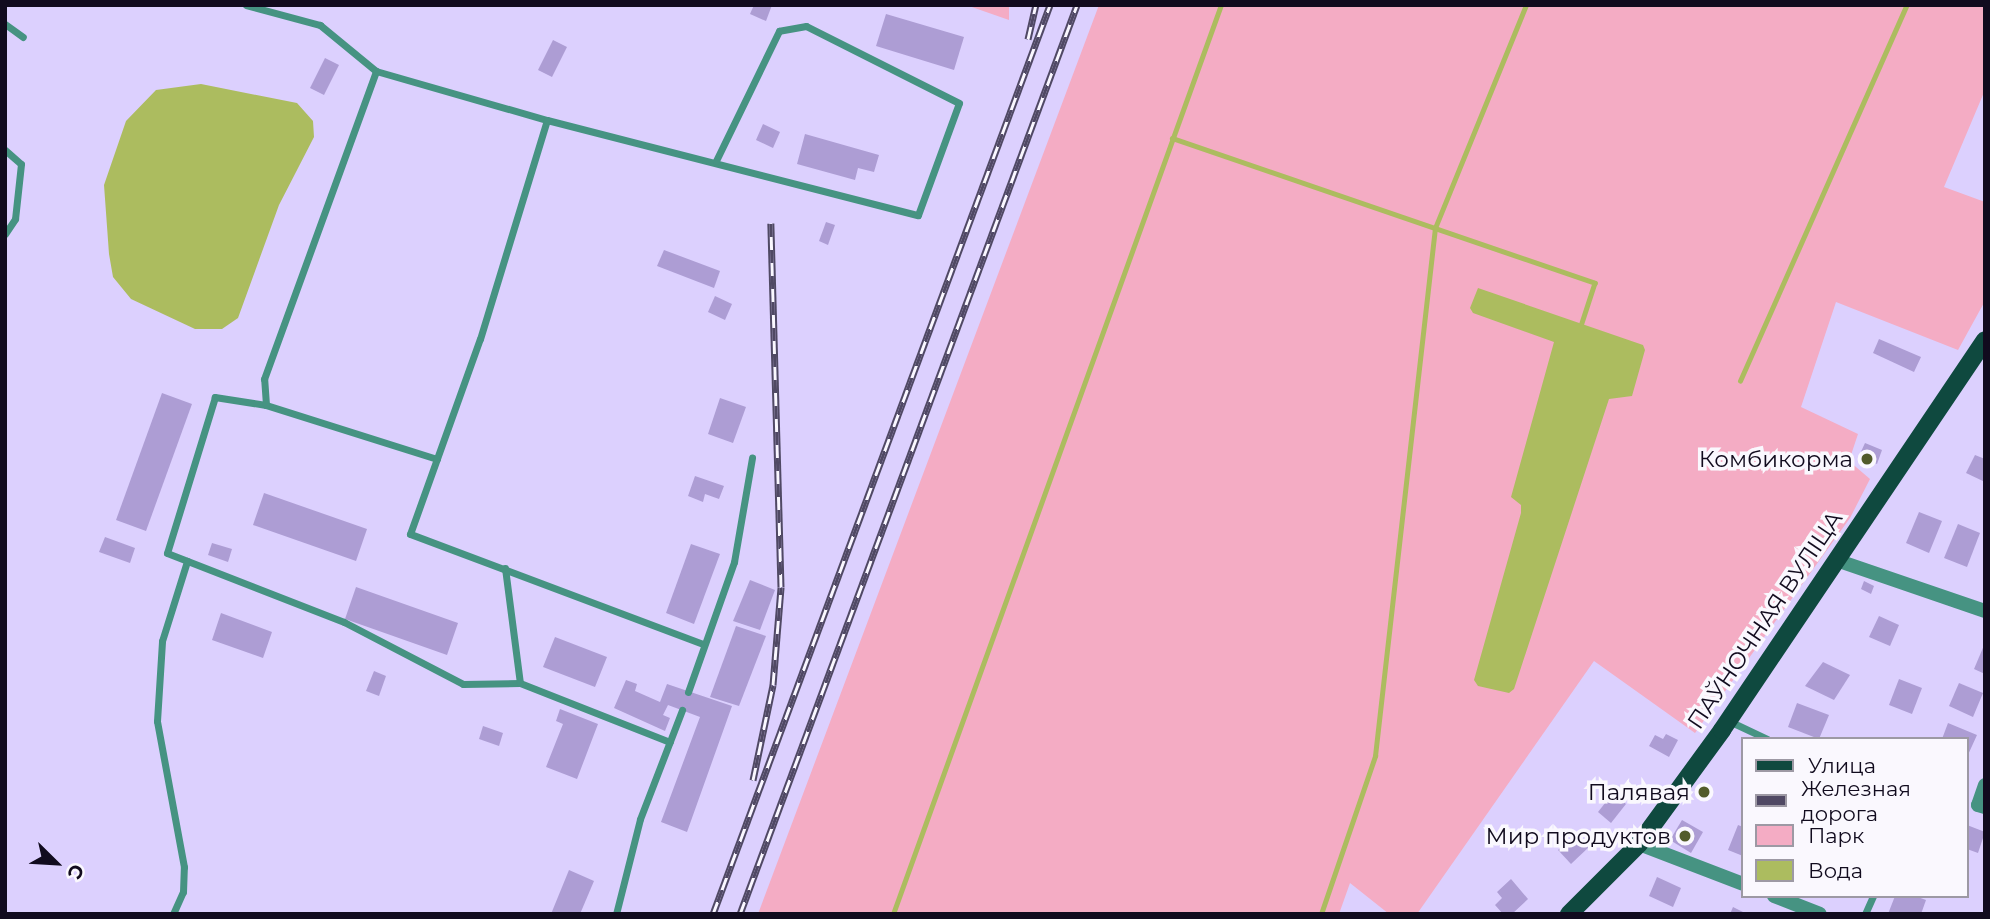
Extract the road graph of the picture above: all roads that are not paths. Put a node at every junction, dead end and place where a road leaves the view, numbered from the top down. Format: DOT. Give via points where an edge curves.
graph roads {
  1 [pos="246,5"];
  2 [pos="5,24"];
  3 [pos="23,37"];
  4 [pos="376,71"];
  5 [pos="547,120"];
  6 [pos="5,150"];
  7 [pos="716,161"];
  8 [pos="5,234"];
  9 [pos="1985,340"];
  10 [pos="266,405"];
  11 [pos="752,458"];
  12 [pos="437,459"];
  13 [pos="1836,559"];
  14 [pos="187,561"];
  15 [pos="505,568"];
  16 [pos="1985,611"];
  17 [pos="703,644"];
  18 [pos="520,683"];
  19 [pos="688,692"];
  20 [pos="682,710"];
  21 [pos="1728,721"];
  22 [pos="1763,737"];
  23 [pos="670,741"];
  24 [pos="1985,785"];
  25 [pos="1985,807"];
  26 [pos="1639,844"];
  27 [pos="1742,884"];
  28 [pos="1779,898"];
  29 [pos="1872,898"];
  30 [pos="173,914"];
  31 [pos="616,914"];
  32 [pos="1569,914"];
  33 [pos="1820,914"];
  34 [pos="1865,914"];
  1 -- 4 [label="lane" via="320,25"];
  2 -- 3 [label="lane"];
  4 -- 5 [label="lane"];
  4 -- 10 [label="lane" via="264,379"];
  5 -- 7 [label="lane"];
  5 -- 12 [label="lane" via="480,339"];
  6 -- 8 [label="lane" via="21,163 15,219"];
  7 -- 7 [label="lane" via="918,215 958,103 806,26 779,31"];
  9 -- 13 [label="main road, ПАЎНОЧНАЯ ВУЛІЦА"];
  10 -- 12 [label="lane"];
  10 -- 14 [label="lane" via="215,397 167,553"];
  11 -- 17 [label="lane" via="734,562"];
  12 -- 15 [label="lane" via="410,534"];
  13 -- 16 [label="street"];
  13 -- 21 [label="main road, ПАЎНОЧНАЯ ВУЛІЦА"];
  14 -- 18 [label="lane" via="344,622 463,684"];
  14 -- 30 [label="lane" via="162,640 157,721 184,867 183,892"];
  15 -- 17 [label="lane"];
  15 -- 18 [label="lane"];
  17 -- 19 [label="lane"];
  18 -- 23 [label="lane"];
  20 -- 23 [label="lane"];
  21 -- 22 [label="lane"];
  21 -- 26 [label="main road, ПАЎНОЧНАЯ ВУЛІЦА"];
  23 -- 31 [label="lane" via="640,819"];
  24 -- 25 [label="street" via="1978,804"];
  26 -- 27 [label="street"];
  26 -- 32 [label="main road, ПАЎНОЧНАЯ ВУЛІЦА"];
  28 -- 33 [label="street"];
  29 -- 34 [label="lane"];
}
